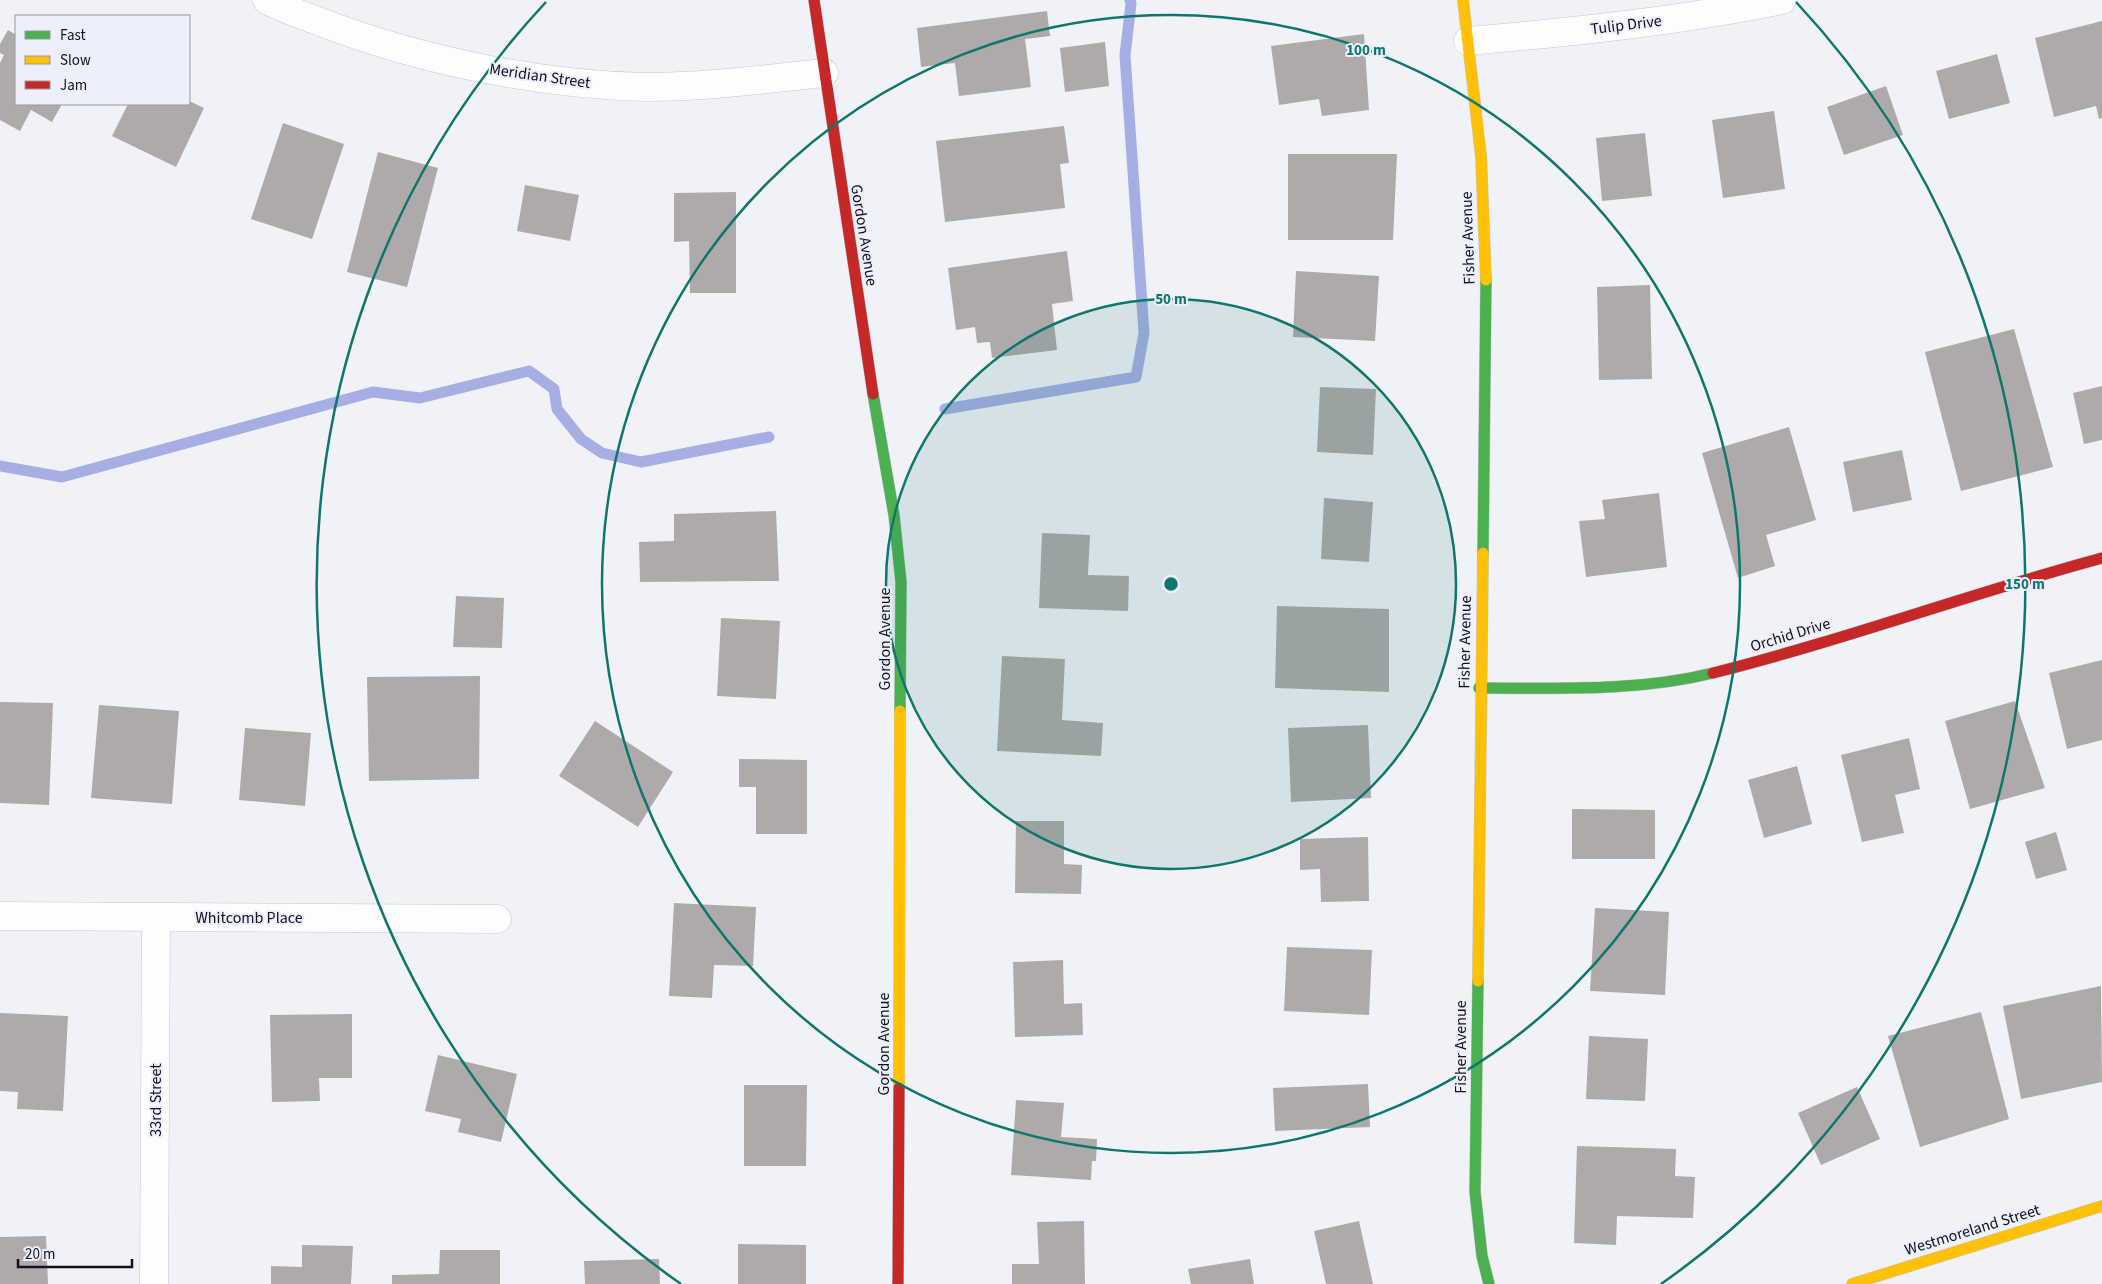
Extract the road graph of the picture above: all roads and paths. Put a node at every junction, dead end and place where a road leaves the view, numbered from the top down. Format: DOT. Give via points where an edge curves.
graph roads {
  1 [pos="267,0"];
  2 [pos="814,0"];
  3 [pos="1463,0"];
  4 [pos="1782,0"];
  5 [pos="1468,41"];
  6 [pos="824,73"];
  7 [pos="2102,558"];
  8 [pos="1479,688"];
  9 [pos="0,916"];
  10 [pos="156,917"];
  11 [pos="497,919"];
  12 [pos="2102,1206"];
  13 [pos="154,1284"];
  14 [pos="898,1284"];
  15 [pos="1489,1284"];
  16 [pos="1852,1284"];
  1 -- 6 [label="street, Meridian Street" via="367,40 426,56 541,78 646,87 721,84"];
  2 -- 6 [label="street, Gordon Avenue"];
  3 -- 5 [label="street, Fisher Avenue"];
  4 -- 5 [label="street, Tulip Drive" via="1725,11"];
  5 -- 8 [label="street, Fisher Avenue" via="1480,156 1486,267"];
  6 -- 14 [label="street, Gordon Avenue" via="881,452 894,515 901,582"];
  7 -- 8 [label="street, Orchid Drive" via="1760,661 1687,679 1612,688"];
  8 -- 15 [label="street, Fisher Avenue" via="1475,1192 1482,1256"];
  9 -- 10 [label="street, Whitcomb Place"];
  10 -- 11 [label="street, Whitcomb Place"];
  10 -- 13 [label="street, 33rd Street"];
  12 -- 16 [label="street, Westmoreland Street"];
}
